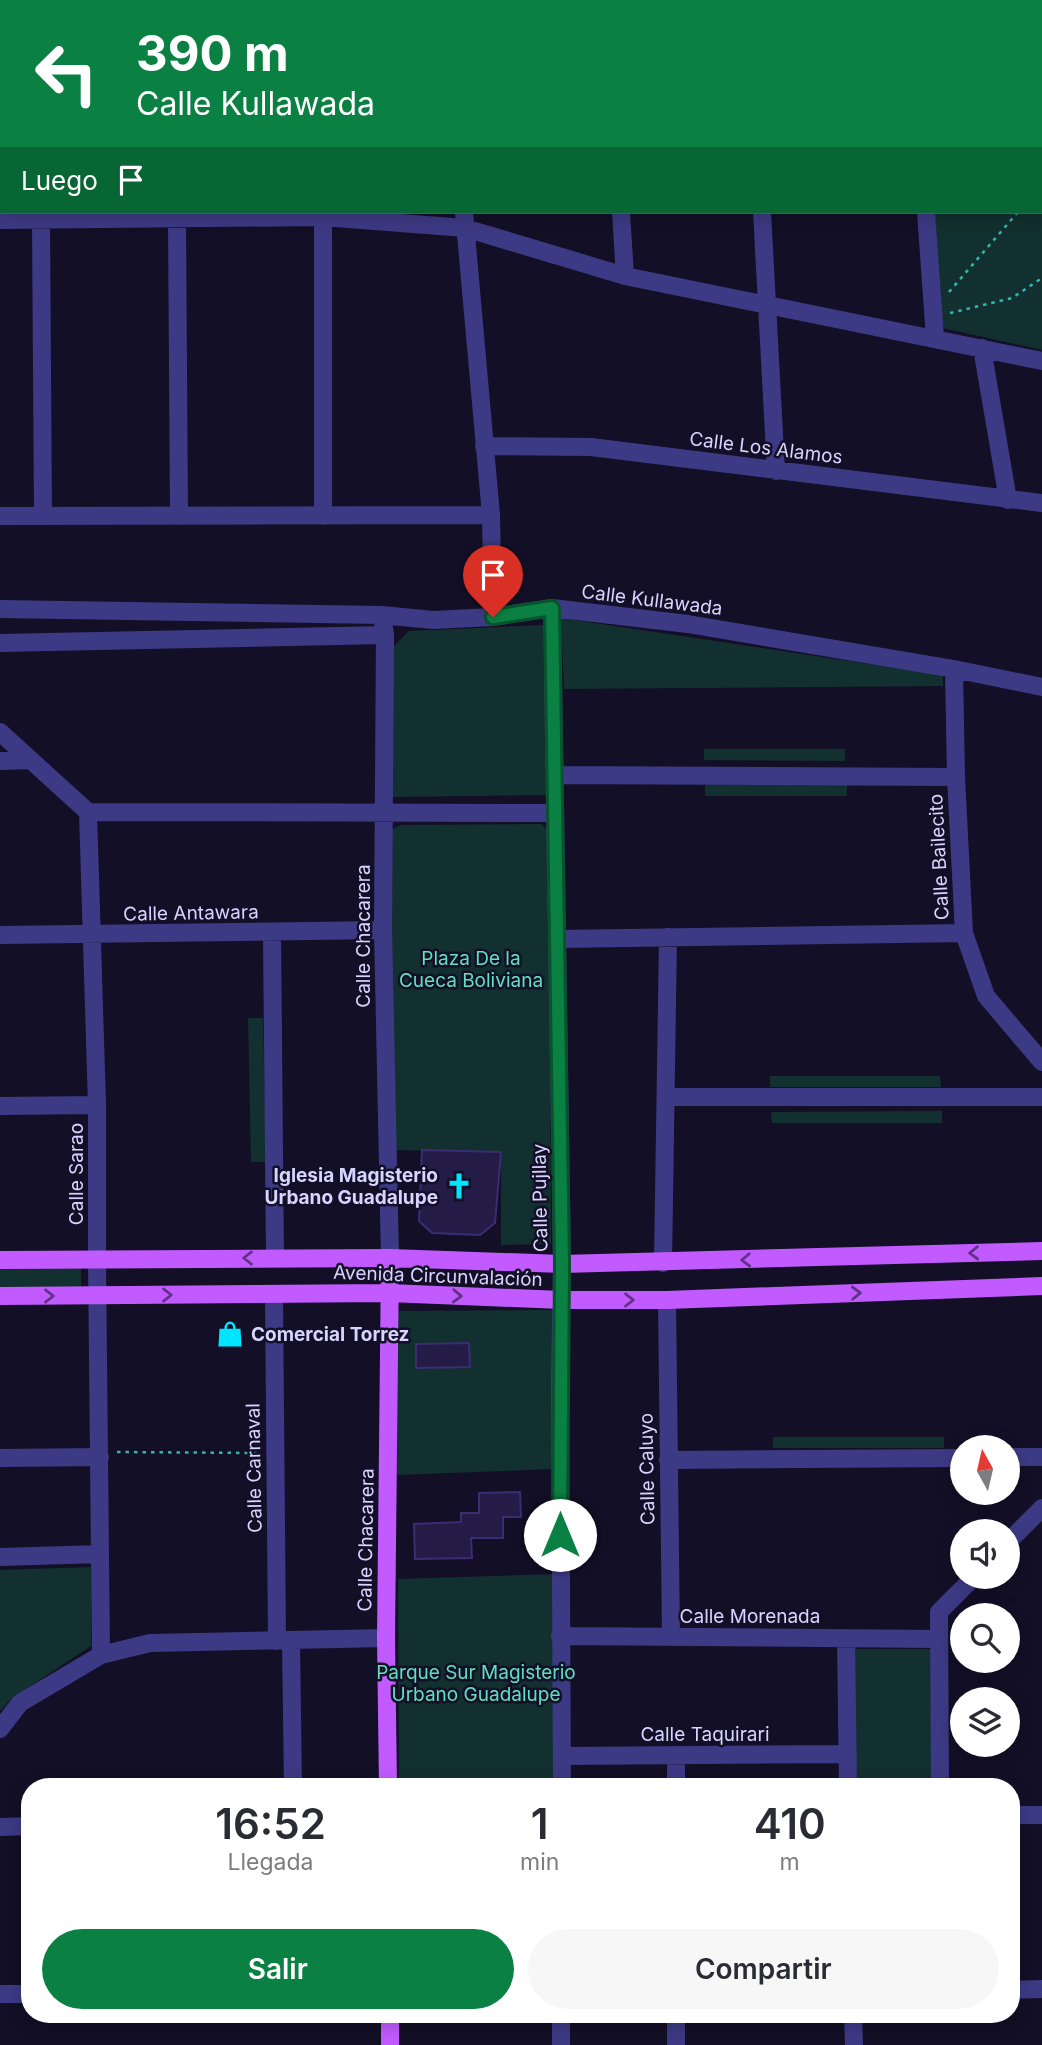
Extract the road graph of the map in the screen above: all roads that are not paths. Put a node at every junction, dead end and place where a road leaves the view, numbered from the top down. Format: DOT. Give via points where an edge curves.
graph roads {
  1 [pos="621,214"];
  2 [pos="762,214"];
  3 [pos="926,214"];
  4 [pos="201,215"];
  5 [pos="164,216"];
  6 [pos="323,217"];
  7 [pos="0,220"];
  8 [pos="41,220"];
  9 [pos="465,220"];
  10 [pos="625,276"];
  11 [pos="766,306"];
  12 [pos="934,338"];
  13 [pos="982,348"];
  14 [pos="1042,361"];
  15 [pos="484,446"];
  16 [pos="776,471"];
  17 [pos="1008,499"];
  18 [pos="1042,503"];
  19 [pos="491,515"];
  20 [pos="0,516"];
  21 [pos="43,516"];
  22 [pos="179,516"];
  23 [pos="323,516"];
  24 [pos="552,608"];
  25 [pos="0,609"];
  26 [pos="382,614"];
  27 [pos="493,617"];
  28 [pos="385,635"];
  29 [pos="0,643"];
  30 [pos="954,669"];
  31 [pos="1042,687"];
  32 [pos="0,732"];
  33 [pos="31,760"];
  34 [pos="0,761"];
  35 [pos="555,775"];
  36 [pos="956,777"];
  37 [pos="88,812"];
  38 [pos="385,813"];
  39 [pos="555,813"];
  40 [pos="383,930"];
  41 [pos="272,933"];
  42 [pos="964,933"];
  43 [pos="0,935"];
  44 [pos="91,935"];
  45 [pos="668,937"];
  46 [pos="557,939"];
  47 [pos="1042,1062"];
  48 [pos="666,1097"];
  49 [pos="1042,1097"];
  50 [pos="97,1105"];
  51 [pos="0,1106"];
  52 [pos="1042,1251"];
  53 [pos="275,1258"];
  54 [pos="390,1258"];
  55 [pos="97,1259"];
  56 [pos="0,1260"];
  57 [pos="663,1263"];
  58 [pos="562,1264"];
  59 [pos="1042,1286"];
  60 [pos="389,1293"];
  61 [pos="274,1294"];
  62 [pos="98,1295"];
  63 [pos="0,1296"];
  64 [pos="561,1300"];
  65 [pos="667,1300"];
  66 [pos="100,1454"];
  67 [pos="1020,1457"];
  68 [pos="1042,1457"];
  69 [pos="0,1458"];
  70 [pos="950,1458"];
  71 [pos="668,1460"];
  72 [pos="1042,1508"];
  73 [pos="1020,1530"];
  74 [pos="100,1554"];
  75 [pos="0,1558"];
  76 [pos="962,1589"];
  77 [pos="560,1636"];
  78 [pos="671,1637"];
  79 [pos="386,1638"];
  80 [pos="846,1638"];
  81 [pos="939,1639"];
  82 [pos="284,1641"];
  83 [pos="102,1655"];
  84 [pos="0,1729"];
  85 [pos="848,1754"];
  86 [pos="676,1755"];
  87 [pos="563,1756"];
  88 [pos="292,1778"];
  89 [pos="388,1778"];
  90 [pos="562,1778"];
  91 [pos="676,1778"];
  92 [pos="848,1778"];
  93 [pos="940,1778"];
  94 [pos="1020,1815"];
  95 [pos="1042,1815"];
  96 [pos="21,1826"];
  97 [pos="0,1827"];
  98 [pos="1042,1989"];
  99 [pos="1020,1990"];
  100 [pos="0,1994"];
  101 [pos="21,1994"];
  102 [pos="390,2023"];
  103 [pos="561,2023"];
  104 [pos="676,2023"];
  105 [pos="853,2023"];
  106 [pos="390,2045"];
  107 [pos="561,2045"];
  108 [pos="676,2045"];
  109 [pos="854,2045"];
  1 -- 10 [label="street"];
  2 -- 11 [label="street"];
  3 -- 12 [label="street"];
  4 -- 5 [label="street"];
  4 -- 6 [label="street"];
  5 -- 8 [label="street"];
  5 -- 22 [label="street"];
  6 -- 9 [label="street"];
  6 -- 23 [label="street"];
  7 -- 8 [label="street"];
  8 -- 21 [label="street"];
  9 -- 10 [label="street"];
  9 -- 15 [label="street"];
  10 -- 11 [label="street"];
  11 -- 12 [label="street"];
  11 -- 16 [label="street"];
  12 -- 13 [label="street"];
  13 -- 14 [label="street"];
  13 -- 17 [label="street"];
  15 -- 16 [label="street, Calle Los Alamos" via="591,447"];
  15 -- 19 [label="street"];
  16 -- 17 [label="street, Calle Los Alamos"];
  17 -- 18 [label="street, Calle Los Alamos"];
  19 -- 23 [label="street"];
  19 -- 27 [label="street"];
  20 -- 21 [label="street"];
  21 -- 22 [label="street"];
  22 -- 23 [label="street"];
  24 -- 27 [label="street, Calle Kullawada"];
  24 -- 30 [label="street, Calle Kullawada" via="688,624"];
  24 -- 35 [label="street, Calle Pujllay"];
  25 -- 26 [label="street, Calle Kullawada"];
  26 -- 27 [label="street, Calle Kullawada" via="433,621"];
  26 -- 28 [label="street, Calle Chacarera"];
  28 -- 29 [label="street"];
  28 -- 38 [label="street, Calle Chacarera"];
  30 -- 31 [label="street, Calle Kullawada"];
  30 -- 36 [label="street, Calle Bailecito"];
  32 -- 33 [label="street"];
  33 -- 34 [label="street"];
  33 -- 37 [label="street"];
  35 -- 36 [label="street"];
  35 -- 39 [label="street, Calle Pujllay"];
  36 -- 42 [label="street, Calle Bailecito"];
  37 -- 38 [label="street"];
  37 -- 44 [label="street, Calle Sarao"];
  38 -- 39 [label="street"];
  38 -- 40 [label="street, Calle Chacarera"];
  39 -- 46 [label="street, Calle Pujllay"];
  40 -- 41 [label="street, Calle Antawara"];
  40 -- 54 [label="street, Calle Chacarera"];
  41 -- 44 [label="street, Calle Antawara"];
  41 -- 53 [label="street"];
  42 -- 45 [label="street"];
  42 -- 47 [label="street, Calle Bailecito" via="986,996"];
  43 -- 44 [label="street, Calle Antawara"];
  44 -- 50 [label="street, Calle Sarao"];
  45 -- 46 [label="street"];
  45 -- 48 [label="street"];
  46 -- 58 [label="street, Calle Pujllay"];
  48 -- 49 [label="street"];
  48 -- 57 [label="street"];
  50 -- 51 [label="street"];
  50 -- 55 [label="street, Calle Sarao"];
  52 -- 57 [label="main road, Avenida Circunvalación, one-way"];
  53 -- 54 [label="main road, Avenida Circunvalación"];
  53 -- 55 [label="main road, Avenida Circunvalación, one-way"];
  54 -- 58 [label="main road, Avenida Circunvalación"];
  54 -- 60 [label="main road, Calle Chacarera"];
  55 -- 56 [label="main road, Avenida Circunvalación"];
  55 -- 62 [label="street, Calle Sarao"];
  57 -- 58 [label="main road, Avenida Circunvalación"];
  58 -- 64 [label="street, Calle Pujllay"];
  65 -- 59 [label="main road, Avenida Circunvalación, one-way"];
  60 -- 61 [label="main road, Avenida Circunvalación"];
  60 -- 64 [label="main road, Avenida Circunvalación, one-way"];
  60 -- 79 [label="main road, Calle Chacarera"];
  62 -- 61 [label="main road, Avenida Circunvalación, one-way"];
  61 -- 82 [label="street, Calle Carnaval" via="275,1453"];
  63 -- 62 [label="main road, Avenida Circunvalación, one-way"];
  62 -- 66 [label="street, Calle Sarao"];
  64 -- 65 [label="main road, Avenida Circunvalación, one-way"];
  64 -- 77 [label="street, Calle Pujllay"];
  65 -- 71 [label="street, Calle Caluyo"];
  66 -- 69 [label="street"];
  66 -- 74 [label="street, Calle Sarao"];
  67 -- 68 [label="street"];
  70 -- 71 [label="street"];
  71 -- 78 [label="street, Calle Caluyo"];
  72 -- 73 [label="street"];
  74 -- 75 [label="street"];
  74 -- 83 [label="street, Calle Sarao"];
  76 -- 81 [label="street" via="939,1612"];
  77 -- 78 [label="street, Calle Morenada"];
  77 -- 87 [label="street, Calle Pujllay"];
  78 -- 80 [label="street, Calle Morenada"];
  79 -- 82 [label="street"];
  79 -- 89 [label="main road, Calle Chacarera"];
  80 -- 81 [label="street, Calle Morenada"];
  80 -- 85 [label="street"];
  81 -- 93 [label="street"];
  82 -- 83 [label="street" via="150,1643"];
  82 -- 88 [label="street, Calle Carnaval"];
  83 -- 84 [label="street" via="20,1703"];
  85 -- 86 [label="street, Calle Taquirari"];
  85 -- 92 [label="street"];
  86 -- 87 [label="street, Calle Taquirari"];
  86 -- 91 [label="street"];
  87 -- 90 [label="street, Calle Pujllay"];
  94 -- 95 [label="street"];
  96 -- 97 [label="street"];
  98 -- 99 [label="street"];
  100 -- 101 [label="street"];
  102 -- 106 [label="main road"];
  103 -- 107 [label="street"];
  104 -- 108 [label="street"];
  105 -- 109 [label="street"];
}
